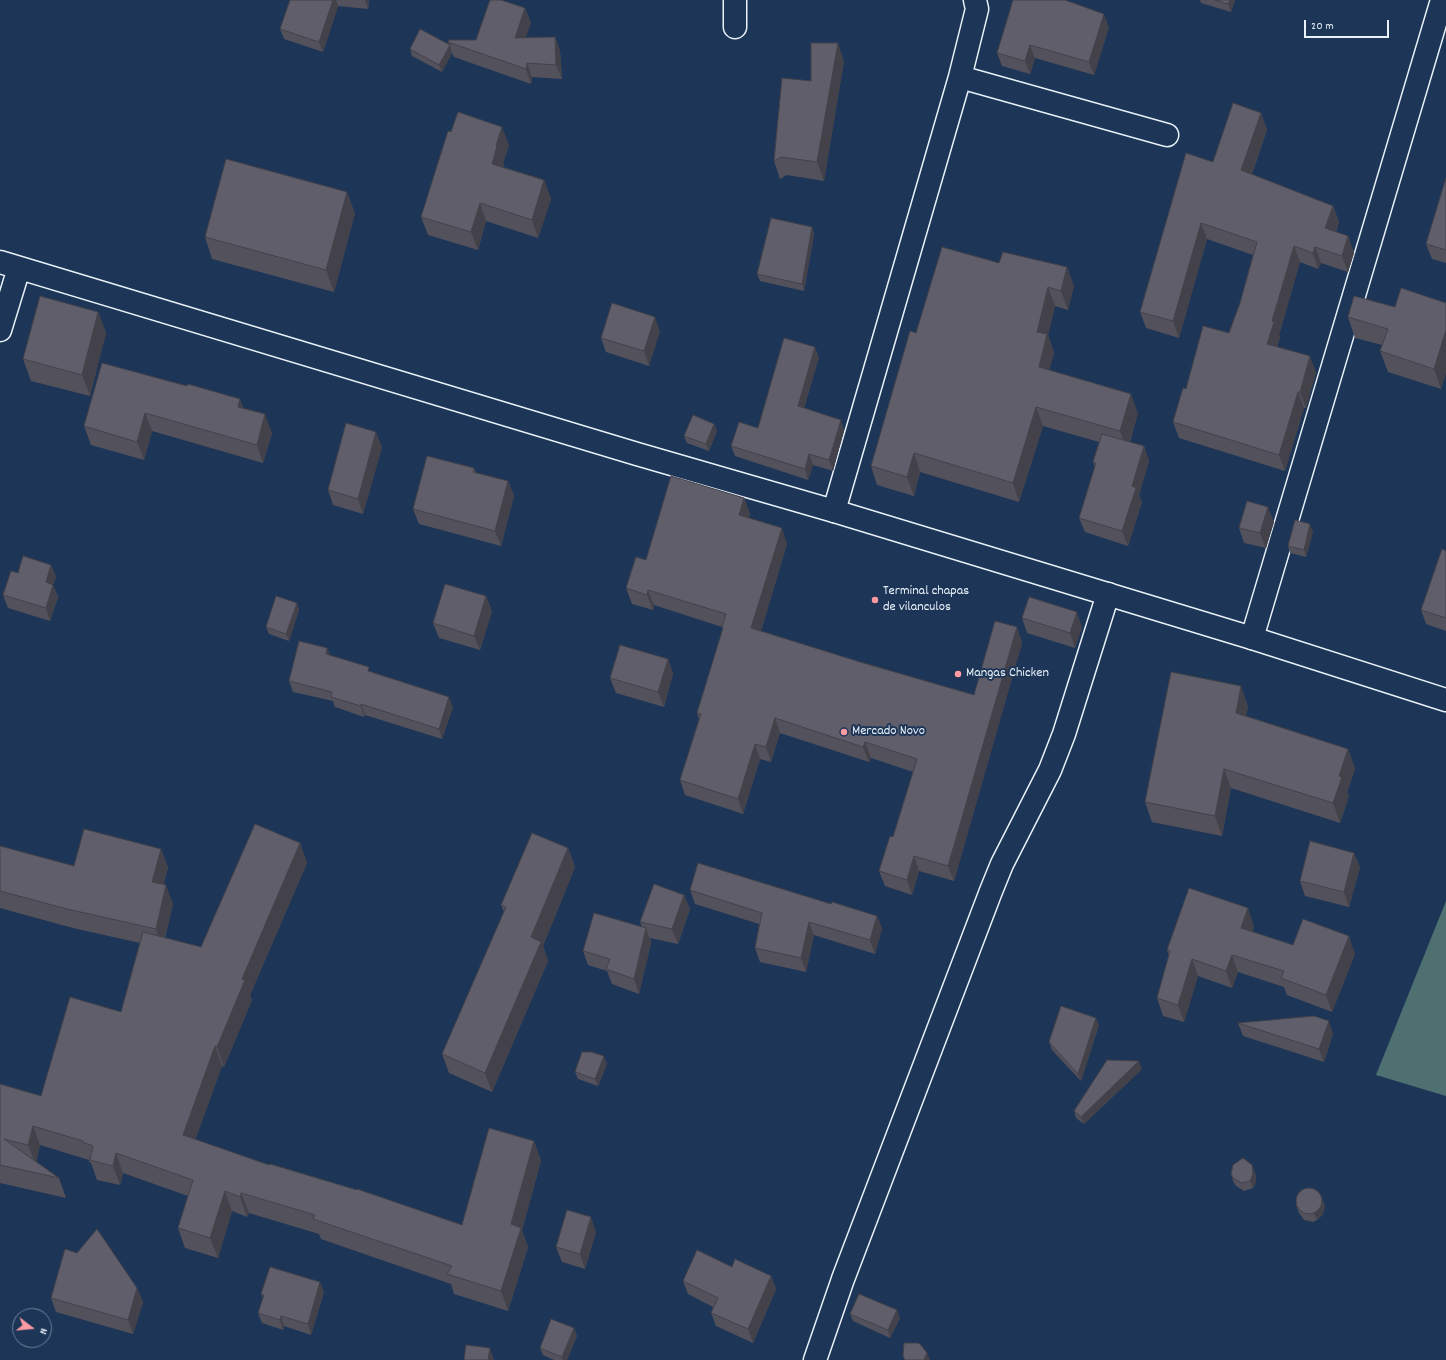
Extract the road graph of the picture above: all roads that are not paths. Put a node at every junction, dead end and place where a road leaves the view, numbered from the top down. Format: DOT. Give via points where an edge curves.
graph roads {
  1 [pos="734,0"];
  2 [pos="1442,0"];
  3 [pos="977,3"];
  4 [pos="735,27"];
  5 [pos="960,77"];
  6 [pos="1167,135"];
  7 [pos="9,265"];
  8 [pos="0,330"];
  9 [pos="834,511"];
  10 [pos="1108,594"];
  11 [pos="1252,638"];
  12 [pos="1446,700"];
  13 [pos="815,1360"];
  1 -- 4 [label="street"];
  2 -- 11 [label="street"];
  3 -- 5 [label="street"];
  5 -- 6 [label="street"];
  5 -- 9 [label="street"];
  7 -- 8 [label="street"];
  7 -- 9 [label="street"];
  9 -- 10 [label="street"];
  10 -- 11 [label="street"];
  10 -- 13 [label="street" via="1064,734 1050,770 991,891 843,1279"];
  11 -- 12 [label="street"];
}
